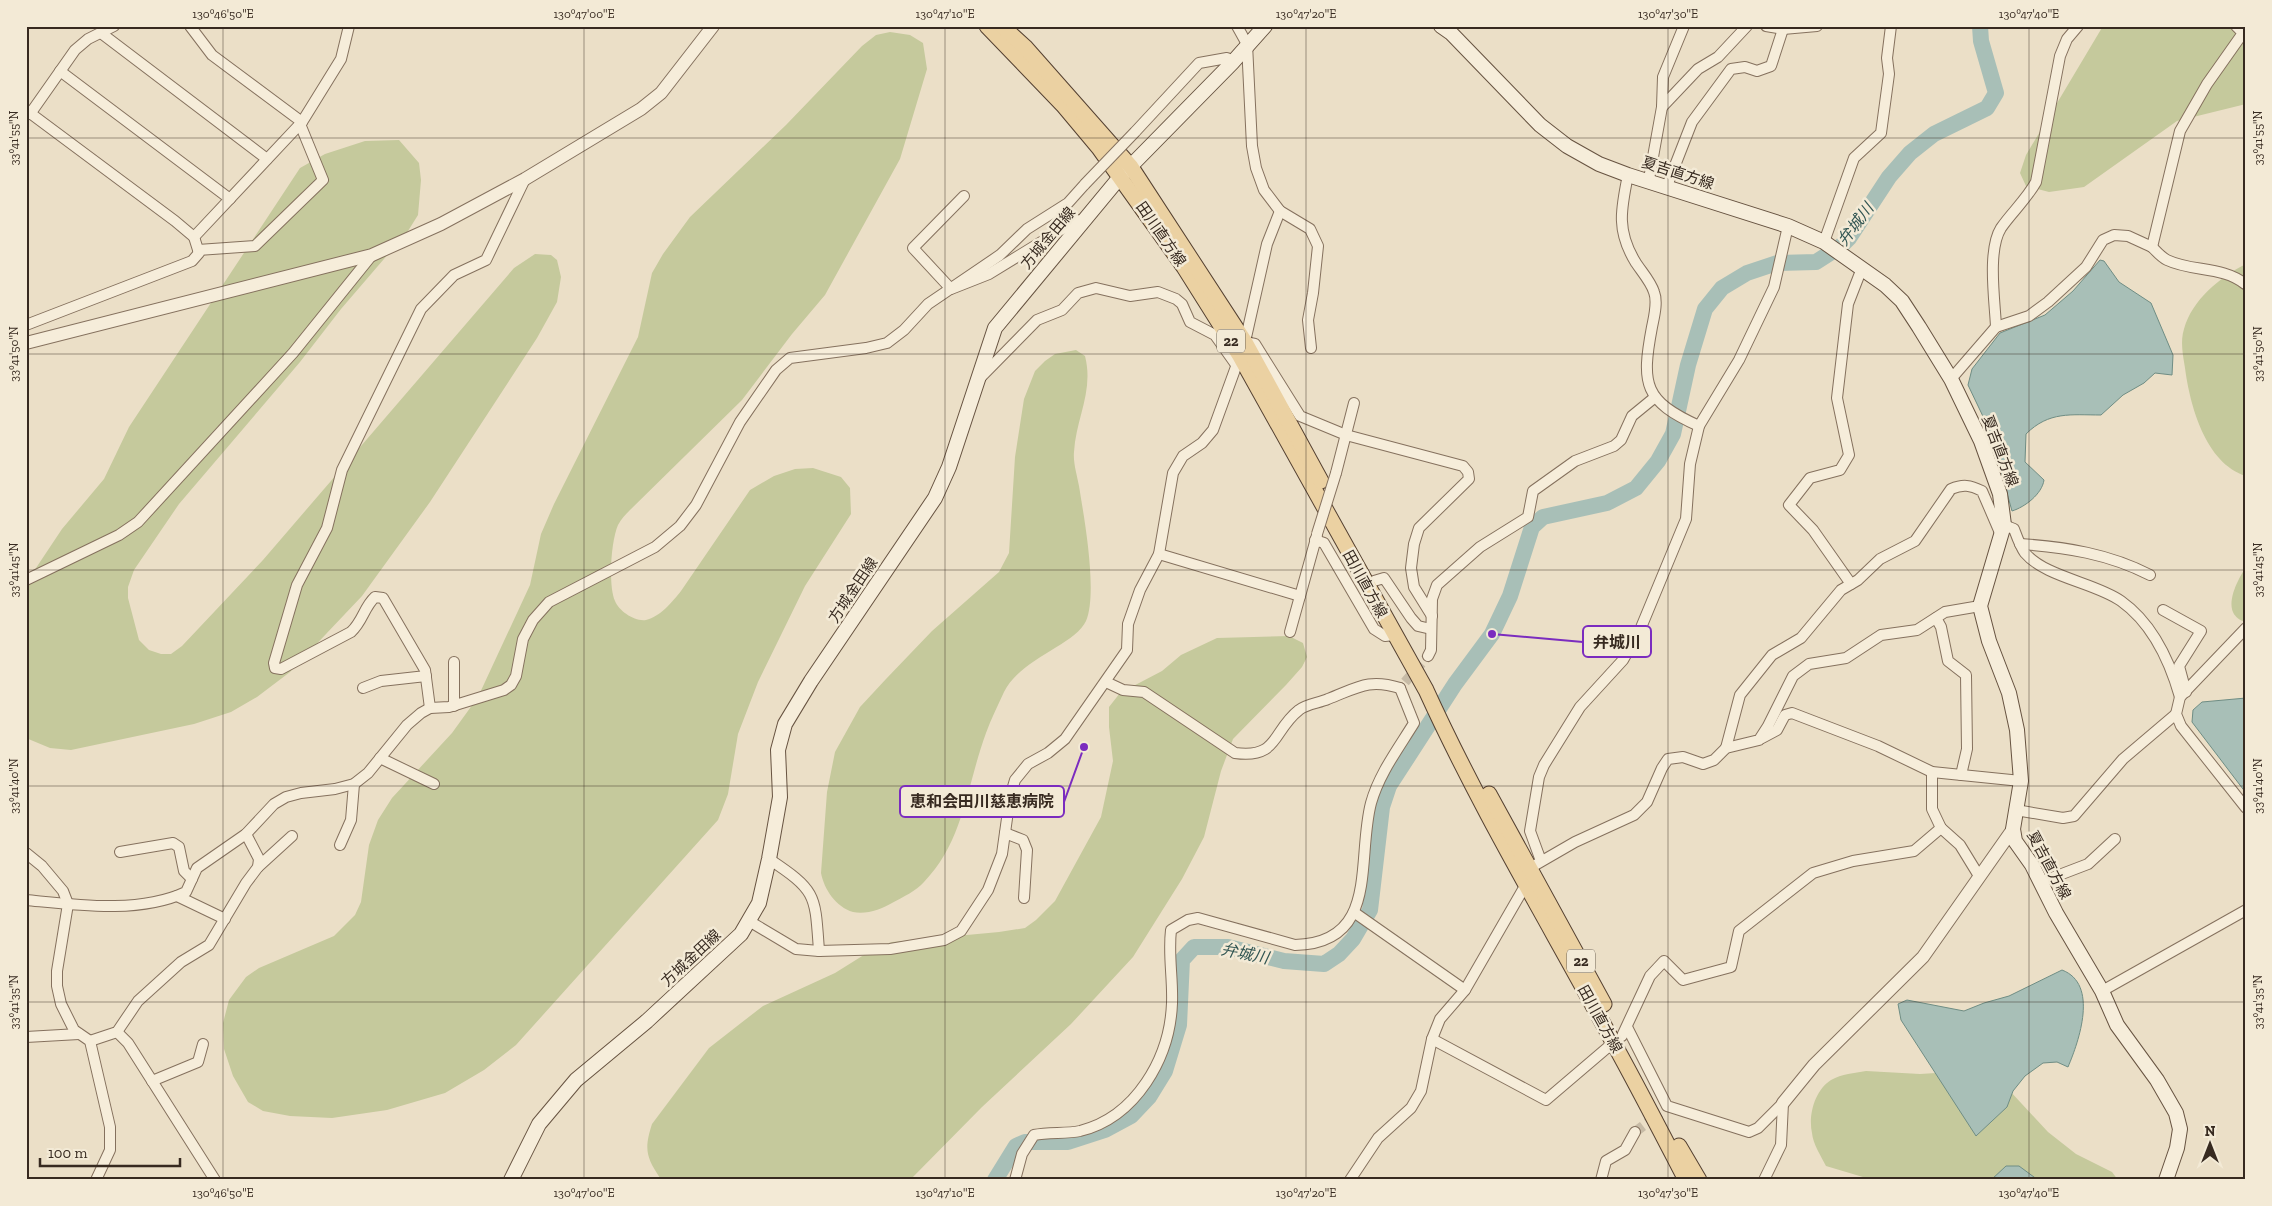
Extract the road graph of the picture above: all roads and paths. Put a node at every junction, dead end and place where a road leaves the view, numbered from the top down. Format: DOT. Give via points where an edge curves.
graph roads {
  1 [pos="114,26"];
  2 [pos="190,26"];
  3 [pos="349,26"];
  4 [pos="713,26"];
  5 [pos="987,26"];
  6 [pos="1002,26"];
  7 [pos="1238,26"];
  8 [pos="1264,26"];
  9 [pos="1441,26"];
  10 [pos="1684,26"];
  11 [pos="1747,26"];
  12 [pos="1766,26"];
  13 [pos="1817,26"];
  14 [pos="1891,26"];
  15 [pos="2078,26"];
  16 [pos="1783,29"];
  17 [pos="2241,29"];
  18 [pos="101,33"];
  19 [pos="1247,44"];
  20 [pos="1234,61"];
  21 [pos="60,71"];
  22 [pos="1662,107"];
  23 [pos="29,116"];
  24 [pos="301,123"];
  25 [pos="267,159"];
  26 [pos="1126,172"];
  27 [pos="1628,174"];
  28 [pos="524,179"];
  29 [pos="1649,179"];
  30 [pos="1667,186"];
  31 [pos="964,196"];
  32 [pos="230,199"];
  33 [pos="1280,211"];
  34 [pos="1084,222"];
  35 [pos="1788,226"];
  36 [pos="194,237"];
  37 [pos="1824,242"];
  38 [pos="2152,247"];
  39 [pos="198,250"];
  40 [pos="372,254"];
  41 [pos="1856,264"];
  42 [pos="2245,284"];
  43 [pos="951,289"];
  44 [pos="26,326"];
  45 [pos="1996,327"];
  46 [pos="26,343"];
  47 [pos="1311,348"];
  48 [pos="1240,355"];
  49 [pos="1951,379"];
  50 [pos="978,380"];
  51 [pos="1654,398"];
  52 [pos="1354,403"];
  53 [pos="1699,426"];
  54 [pos="1346,435"];
  55 [pos="2002,530"];
  56 [pos="1316,537"];
  57 [pos="2020,544"];
  58 [pos="1159,554"];
  59 [pos="2150,575"];
  60 [pos="26,580"];
  61 [pos="1374,581"];
  62 [pos="1851,584"];
  63 [pos="1300,596"];
  64 [pos="1980,606"];
  65 [pos="2163,610"];
  66 [pos="1432,616"];
  67 [pos="1936,618"];
  68 [pos="2246,628"];
  69 [pos="1431,629"];
  70 [pos="1290,632"];
  71 [pos="1394,635"];
  72 [pos="1428,656"];
  73 [pos="454,662"];
  74 [pos="426,676"];
  75 [pos="1106,682"];
  76 [pos="363,688"];
  77 [pos="1429,689"];
  78 [pos="2183,695"];
  79 [pos="454,706"];
  80 [pos="430,708"];
  81 [pos="2176,714"];
  82 [pos="1759,740"];
  83 [pos="1456,744"];
  84 [pos="1726,748"];
  85 [pos="380,758"];
  86 [pos="1932,772"];
  87 [pos="1961,775"];
  88 [pos="2021,781"];
  89 [pos="354,784"];
  90 [pos="434,784"];
  91 [pos="2246,808"];
  92 [pos="2016,810"];
  93 [pos="1941,828"];
  94 [pos="2013,829"];
  95 [pos="1005,832"];
  96 [pos="246,834"];
  97 [pos="292,836"];
  98 [pos="2116,839"];
  99 [pos="340,845"];
  100 [pos="120,852"];
  101 [pos="26,853"];
  102 [pos="768,859"];
  103 [pos="1536,865"];
  104 [pos="258,867"];
  105 [pos="1979,876"];
  106 [pos="192,879"];
  107 [pos="2041,882"];
  108 [pos="1526,886"];
  109 [pos="177,896"];
  110 [pos="1024,898"];
  111 [pos="26,900"];
  112 [pos="68,904"];
  113 [pos="2246,910"];
  114 [pos="1357,914"];
  115 [pos="225,919"];
  116 [pos="748,921"];
  117 [pos="819,951"];
  118 [pos="1465,990"];
  119 [pos="2102,991"];
  120 [pos="117,1032"];
  121 [pos="79,1034"];
  122 [pos="1621,1035"];
  123 [pos="26,1038"];
  124 [pos="1432,1039"];
  125 [pos="90,1041"];
  126 [pos="202,1044"];
  127 [pos="152,1081"];
  128 [pos="1783,1103"];
  129 [pos="1663,1110"];
  130 [pos="1635,1132"];
  131 [pos="96,1180"];
  132 [pos="215,1180"];
  133 [pos="511,1180"];
  134 [pos="1015,1180"];
  135 [pos="1350,1180"];
  136 [pos="1601,1180"];
  137 [pos="1686,1180"];
  138 [pos="1699,1180"];
  139 [pos="1764,1180"];
  140 [pos="2166,1180"];
  1 -- 18 [label="street"];
  2 -- 24 [label="street" via="212,55"];
  3 -- 24 [label="street" via="341,59"];
  4 -- 28 [label="street" via="661,93 607,130"];
  5 -- 26 [label="main road, 田川直方線 / 22"];
  6 -- 26 [label="main road, 田川直方線 / 22" via="1031,54"];
  7 -- 19 [label="street"];
  8 -- 19 [label="main road, 方城金田線"];
  9 -- 27 [label="main road, 夏吉直方線" via="1540,125 1567,146 1600,164"];
  10 -- 22 [label="street" via="1663,77"];
  11 -- 22 [label="street" via="1718,57 1698,69"];
  12 -- 16 [label="street"];
  13 -- 16 [label="street"];
  14 -- 37 [label="street" via="1881,134 1854,158"];
  15 -- 45 [label="street" via="2067,39 2060,56 2036,182 2027,198 2000,229 1994,252"];
  16 -- 30 [label="street" via="1770,66 1757,71 1745,67 1731,69 1692,122"];
  17 -- 38 [label="street" via="2180,131"];
  18 -- 21 [label="street" via="75,50"];
  18 -- 25 [label="street"];
  19 -- 20 [label="main road, 方城金田線"];
  19 -- 33 [label="street" via="1256,168 1264,190"];
  20 -- 26 [label="main road, 方城金田線"];
  20 -- 43 [label="street, bridge" via="1227,58 1198,63 1068,203 1028,229 1000,255"];
  21 -- 23 [label="street"];
  21 -- 32 [label="street"];
  22 -- 29 [label="street"];
  23 -- 36 [label="street"];
  24 -- 25 [label="street"];
  24 -- 39 [label="street" via="323,180 254,246"];
  25 -- 32 [label="street"];
  26 -- 34 [label="main road, 方城金田線"];
  26 -- 48 [label="main road, 田川直方線 / 22"];
  27 -- 29 [label="main road, 夏吉直方線"];
  27 -- 51 [label="street" via="1620,210 1623,235 1655,293 1647,376"];
  28 -- 40 [label="street" via="440,224"];
  28 -- 74 [label="street" via="486,260 454,275 421,309 342,470 327,528 297,585 274,663 281,669 351,632 375,597 383,598"];
  29 -- 30 [label="main road, 夏吉直方線"];
  30 -- 35 [label="main road, 夏吉直方線"];
  31 -- 43 [label="street" via="913,248"];
  32 -- 36 [label="street"];
  33 -- 47 [label="street" via="1310,230 1318,246 1308,320"];
  33 -- 48 [label="street" via="1267,244"];
  34 -- 43 [label="street" via="1076,220 989,274"];
  34 -- 50 [label="main road, 方城金田線" via="995,328"];
  35 -- 37 [label="main road, 夏吉直方線"];
  35 -- 53 [label="street" via="1774,287 1739,360"];
  36 -- 39 [label="street"];
  37 -- 41 [label="main road, 夏吉直方線"];
  38 -- 42 [label="street" via="2166,260 2228,273"];
  38 -- 45 [label="street" via="2121,236 2103,240 2086,267 2048,302 2029,316"];
  39 -- 44 [label="street" via="192,261"];
  40 -- 46 [label="street"];
  40 -- 60 [label="street" via="293,353 138,522 119,535"];
  41 -- 49 [label="main road, 夏吉直方線" via="1902,301"];
  41 -- 62 [label="street" via="1837,398 1849,455 1840,470 1810,478 1789,504 1813,530"];
  43 -- 79 [label="street" via="928,304 887,343 790,358 776,370 740,422 696,505 680,526 655,547 549,602 533,620 523,639 516,676 511,685"];
  45 -- 49 [label="street"];
  48 -- 50 [label="street" via="1215,335 1190,322 1182,304 1176,299 1158,292 1130,296 1096,288 1078,293 1062,310 1037,320"];
  48 -- 54 [label="street" via="1256,344 1300,416"];
  48 -- 58 [label="street" via="1213,430 1202,443 1183,456 1173,473"];
  48 -- 61 [label="main road, 田川直方線 / 22"];
  48 -- 71 [label="main road, 田川直方線 / 22"];
  49 -- 55 [label="main road, 夏吉直方線" via="1982,441 2000,494"];
  50 -- 102 [label="main road, 方城金田線" via="949,467 935,498 785,724 778,750 780,797"];
  51 -- 53 [label="street" via="1664,408"];
  51 -- 66 [label="street" via="1632,416 1621,440 1614,446 1575,461 1533,492 1528,518 1480,548 1437,585 1432,598"];
  52 -- 54 [label="street"];
  53 -- 103 [label="street" via="1690,464 1686,519 1640,630 1623,660 1580,706 1539,777 1530,831"];
  54 -- 56 [label="street, bridge"];
  54 -- 66 [label="street" via="1463,466 1468,472 1469,479 1420,528 1414,544 1411,568 1414,588"];
  55 -- 57 [label="street" via="2014,529"];
  55 -- 62 [label="street" via="1982,490 1970,485 1951,489 1915,541 1880,558"];
  55 -- 64 [label="main road, 夏吉直方線"];
  56 -- 63 [label="street"];
  56 -- 71 [label="street" via="1324,544 1374,629 1385,636"];
  57 -- 59 [label="street" via="2097,554"];
  57 -- 78 [label="street" via="2038,563 2120,600 2143,621"];
  58 -- 63 [label="street"];
  58 -- 75 [label="street" via="1140,590 1128,624 1127,650"];
  61 -- 69 [label="street" via="1384,578 1418,626"];
  61 -- 77 [label="main road, 田川直方線 / 22"];
  62 -- 84 [label="street" via="1841,590 1802,638 1772,655 1740,695"];
  63 -- 70 [label="street"];
  64 -- 67 [label="street" via="1945,612"];
  64 -- 88 [label="main road, 夏吉直方線" via="1989,641 2009,693 2017,730"];
  65 -- 78 [label="street" via="2201,631 2179,666"];
  66 -- 69 [label="street"];
  67 -- 82 [label="street" via="1917,630 1881,635 1846,658 1809,664 1793,676"];
  67 -- 87 [label="street" via="1948,661 1966,675 1967,749"];
  68 -- 78 [label="street"];
  69 -- 72 [label="street"];
  71 -- 77 [label="main road, 田川直方線 / 22"];
  73 -- 79 [label="street"];
  74 -- 76 [label="street" via="381,681"];
  74 -- 80 [label="street"];
  75 -- 95 [label="street" via="1065,739 1028,764 1015,780"];
  75 -- 114 [label="street" via="1123,690 1144,692 1235,753 1249,755 1260,754 1273,743 1300,709 1362,684 1402,685 1414,723 1379,779 1371,804"];
  77 -- 83 [label="main road, 田川直方線 / 22"];
  78 -- 81 [label="street"];
  79 -- 80 [label="street"];
  80 -- 85 [label="street" via="407,725"];
  81 -- 91 [label="street" via="2181,726"];
  81 -- 92 [label="street" via="2123,759 2074,816 2063,818"];
  82 -- 84 [label="street"];
  82 -- 86 [label="street" via="1776,730 1785,715 1792,713 1878,746"];
  83 -- 103 [label="main road, 田川直方線 / 22"];
  83 -- 108 [label="main road, 田川直方線 / 22"];
  84 -- 103 [label="street" via="1714,760 1703,764 1683,757 1668,759 1647,802 1634,815 1574,842"];
  85 -- 89 [label="street"];
  85 -- 90 [label="street"];
  86 -- 87 [label="street"];
  86 -- 93 [label="street" via="1932,809"];
  87 -- 88 [label="street"];
  88 -- 92 [label="main road, 夏吉直方線"];
  89 -- 96 [label="street" via="286,797 274,804"];
  89 -- 99 [label="street" via="350,820"];
  92 -- 94 [label="main road, 夏吉直方線"];
  93 -- 105 [label="street" via="1960,845"];
  93 -- 122 [label="street" via="1914,851 1853,861 1813,873 1739,931 1731,968 1683,980 1664,961 1650,976"];
  94 -- 105 [label="street"];
  94 -- 107 [label="main road, 夏吉直方線" via="2015,841"];
  95 -- 110 [label="street" via="1023,840 1027,850"];
  95 -- 117 [label="street" via="1002,854 988,890 961,931 944,940 890,949"];
  96 -- 104 [label="street" via="259,859"];
  96 -- 106 [label="street" via="197,868"];
  97 -- 104 [label="street"];
  98 -- 107 [label="street" via="2088,864"];
  100 -- 106 [label="street" via="173,843 179,847 184,872"];
  101 -- 112 [label="street" via="48,872 63,891"];
  102 -- 116 [label="main road, 方城金田線" via="759,903"];
  102 -- 117 [label="street" via="800,880 811,894"];
  103 -- 108 [label="street"];
  103 -- 122 [label="main road, 田川直方線 / 22"];
  104 -- 115 [label="street"];
  105 -- 128 [label="street" via="1923,957 1814,1064"];
  106 -- 109 [label="street" via="186,892"];
  107 -- 119 [label="main road, 夏吉直方線"];
  108 -- 118 [label="street"];
  108 -- 122 [label="main road, 田川直方線 / 22"];
  109 -- 112 [label="street" via="134,904"];
  109 -- 115 [label="street"];
  111 -- 112 [label="street"];
  112 -- 121 [label="street" via="57,986 61,1004"];
  113 -- 119 [label="street"];
  114 -- 118 [label="street"];
  114 -- 134 [label="street" via="1325,942 1308,945 1295,945 1198,918 1171,930 1172,1004 1164,1042 1152,1074 1136,1098 1110,1119 1079,1131 1034,1135 1022,1154"];
  115 -- 120 [label="street" via="209,945 181,962 138,1001"];
  116 -- 117 [label="street" via="796,949"];
  116 -- 133 [label="main road, 方城金田線" via="734,941 647,1021 576,1080 539,1124"];
  118 -- 124 [label="street" via="1440,1019"];
  119 -- 140 [label="main road, 夏吉直方線" via="2117,1026 2157,1080 2176,1113 2180,1129"];
  120 -- 125 [label="street"];
  120 -- 127 [label="street" via="128,1043"];
  121 -- 123 [label="street"];
  121 -- 125 [label="street"];
  122 -- 124 [label="street" via="1546,1100"];
  122 -- 129 [label="main road, 田川直方線 / 22"];
  122 -- 137 [label="main road, 田川直方線 / 22"];
  124 -- 135 [label="street" via="1421,1091 1411,1108 1378,1138"];
  125 -- 131 [label="street" via="110,1127 110,1150"];
  126 -- 127 [label="street" via="198,1062"];
  127 -- 132 [label="street"];
  128 -- 129 [label="street" via="1758,1128 1749,1132"];
  128 -- 139 [label="street" via="1780,1144"];
  129 -- 138 [label="main road, 田川直方線 / 22"];
  130 -- 136 [label="street" via="1625,1150 1606,1161"];
}
